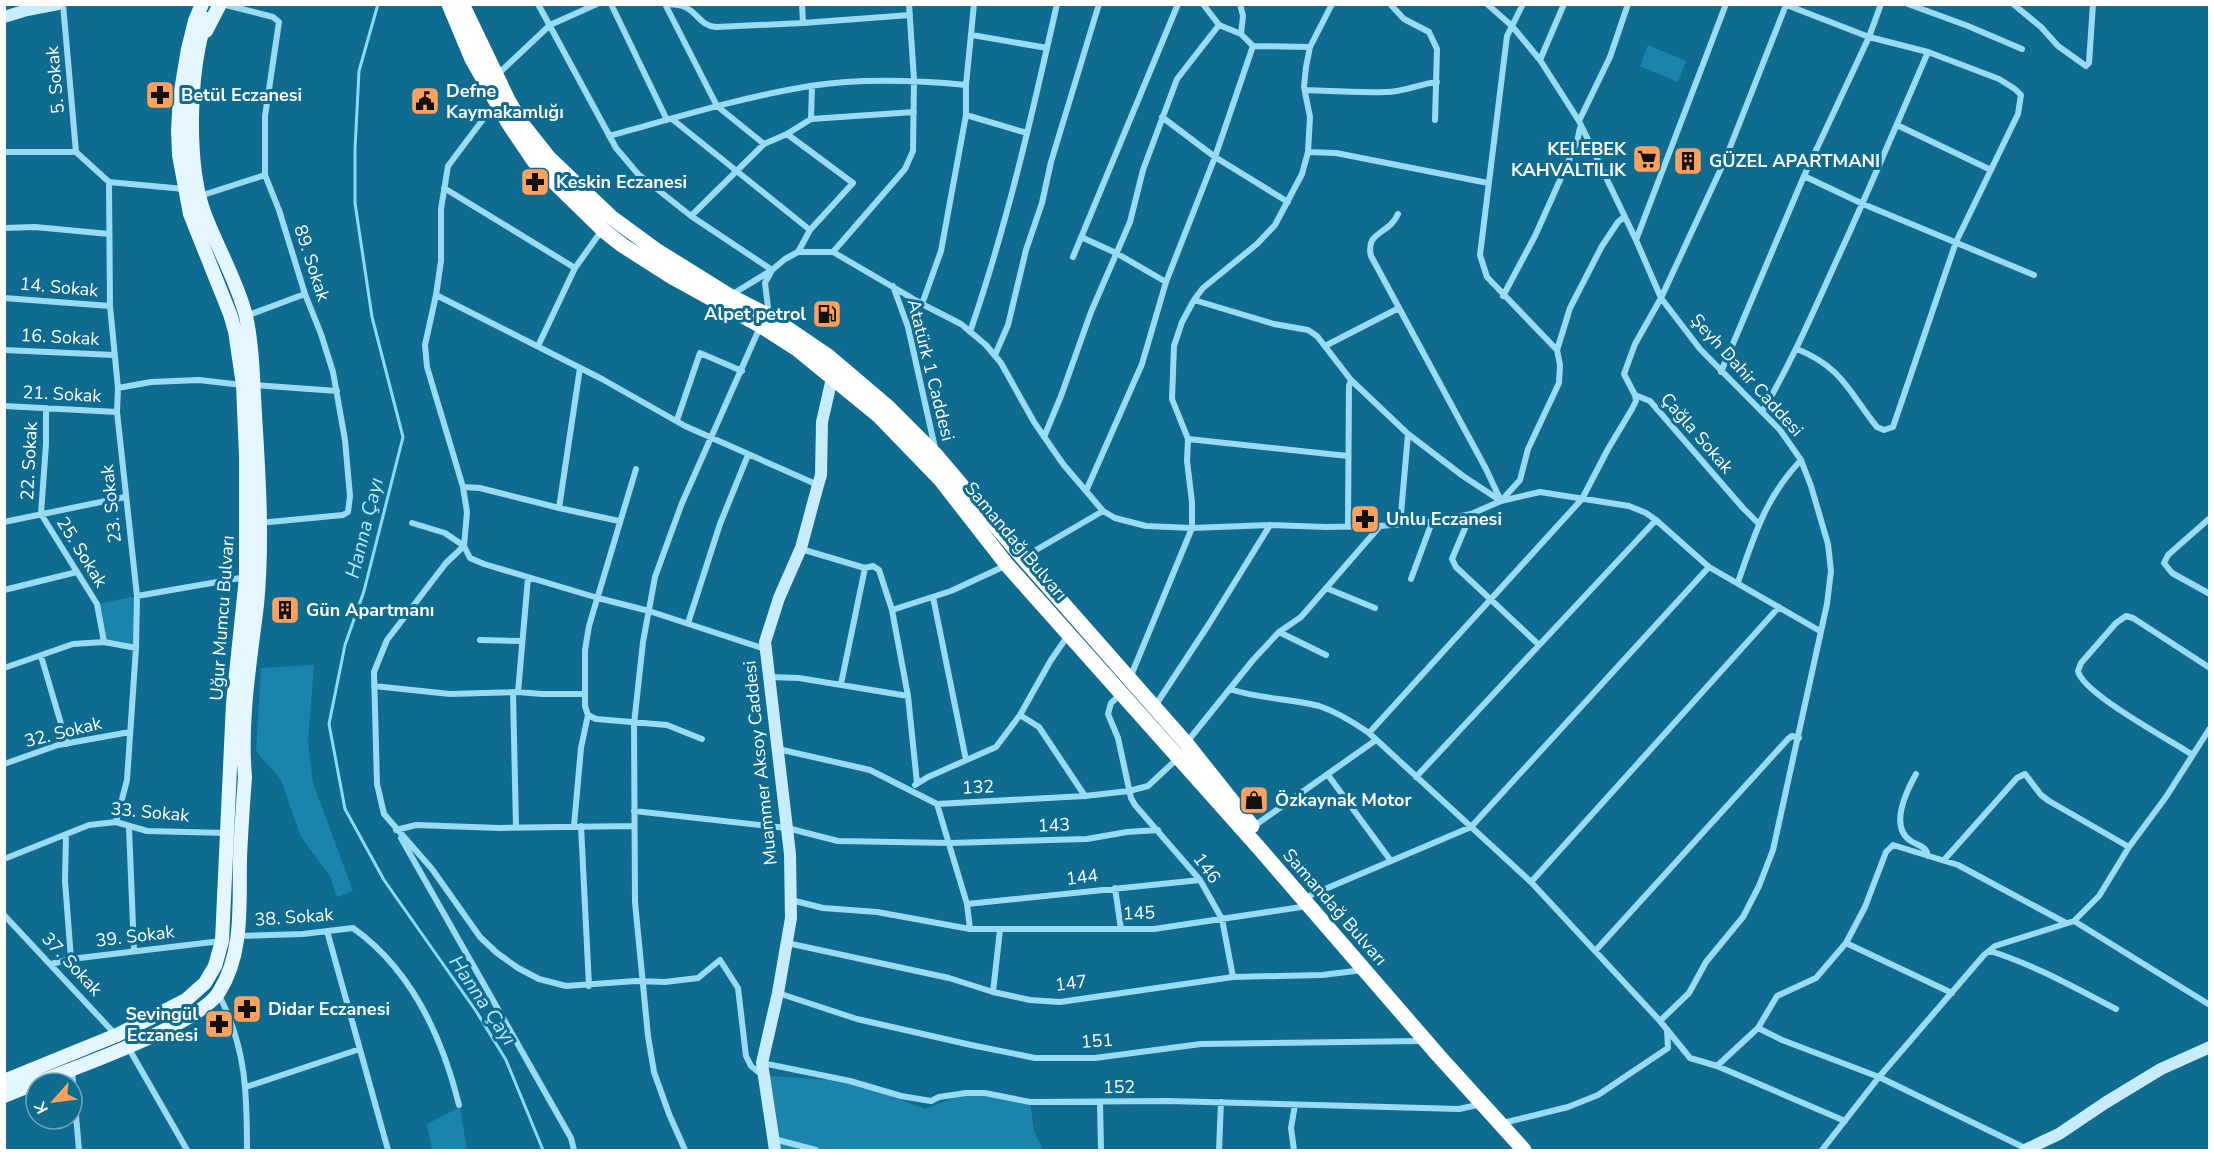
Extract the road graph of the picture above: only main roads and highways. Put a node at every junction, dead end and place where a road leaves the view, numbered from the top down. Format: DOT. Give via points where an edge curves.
graph roads {
  1 [pos="192,4"];
  2 [pos="202,4"];
  3 [pos="211,4"];
  4 [pos="221,4"];
  5 [pos="449,4"];
  6 [pos="462,4"];
  7 [pos="194,46"];
  8 [pos="765,321"];
  9 [pos="248,385"];
  10 [pos="1310,900"];
  11 [pos="66,1071"];
  12 [pos="4,1081"];
  13 [pos="24,1088"];
  14 [pos="4,1096"];
  15 [pos="1524,1150"];
  16 [pos="1533,1150"];
  1 -- 7 [label="main road" via="188,17"];
  2 -- 7 [label="main road, Uğur Mumcu Bulvarı" via="195,21"];
  3 -- 7 [label="main road, Uğur Mumcu Bulvarı"];
  4 -- 7 [label="main road"];
  5 -- 8 [label="highway, Samandağ Bulvarı" via="472,58 534,161 622,245 672,277"];
  6 -- 8 [label="highway, Samandağ Bulvarı" via="522,124 549,159 611,218"];
  7 -- 9 [label="main road, Uğur Mumcu Bulvarı" via="194,168 205,215 246,316"];
  7 -- 9 [label="main road, Uğur Mumcu Bulvarı" via="180,97 178,130 184,189 199,240 230,314"];
  8 -- 10 [label="highway, Samandağ Bulvarı" via="879,416 940,479 1007,565"];
  8 -- 10 [label="highway, Samandağ Bulvarı" via="828,356 936,455 1186,742"];
  9 -- 11 [label="main road, Uğur Mumcu Bulvarı" via="258,460 257,604 246,694 238,936 229,973 219,994 203,1009"];
  9 -- 12 [label="main road, Uğur Mumcu Bulvarı" via="246,577 233,703 222,940 214,966 205,983 172,1008"];
  10 -- 15 [label="highway, Samandağ Bulvarı" via="1364,970"];
  10 -- 16 [label="highway, Samandağ Bulvarı"];
  13 -- 14 [label="main road, Uğur Mumcu Bulvarı"];
}
